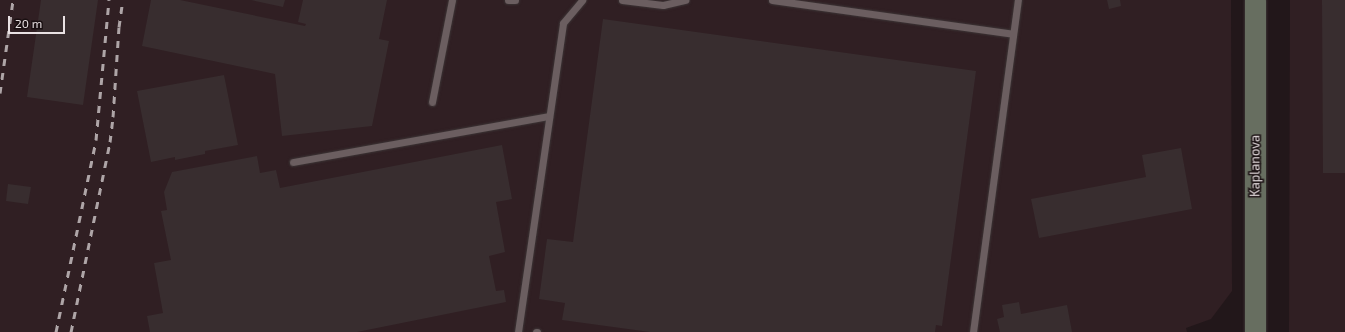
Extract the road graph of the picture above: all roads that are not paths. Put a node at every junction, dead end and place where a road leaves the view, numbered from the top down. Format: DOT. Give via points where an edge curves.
graph roads {
  1 [pos="452,0"];
  2 [pos="508,0"];
  3 [pos="515,0"];
  4 [pos="582,0"];
  5 [pos="622,0"];
  6 [pos="685,0"];
  7 [pos="772,0"];
  8 [pos="1018,0"];
  9 [pos="1255,0"];
  10 [pos="1013,34"];
  11 [pos="432,102"];
  12 [pos="549,116"];
  13 [pos="293,162"];
  14 [pos="518,332"];
  15 [pos="973,332"];
  16 [pos="1255,332"];
  1 -- 11 [label="lane"];
  2 -- 3 [label="lane"];
  4 -- 12 [label="lane" via="563,23"];
  5 -- 6 [label="lane" via="663,5"];
  7 -- 10 [label="lane"];
  8 -- 10 [label="lane"];
  9 -- 16 [label="main road, Kaplanova"];
  10 -- 15 [label="lane"];
  12 -- 13 [label="lane"];
  12 -- 14 [label="lane"];
}
